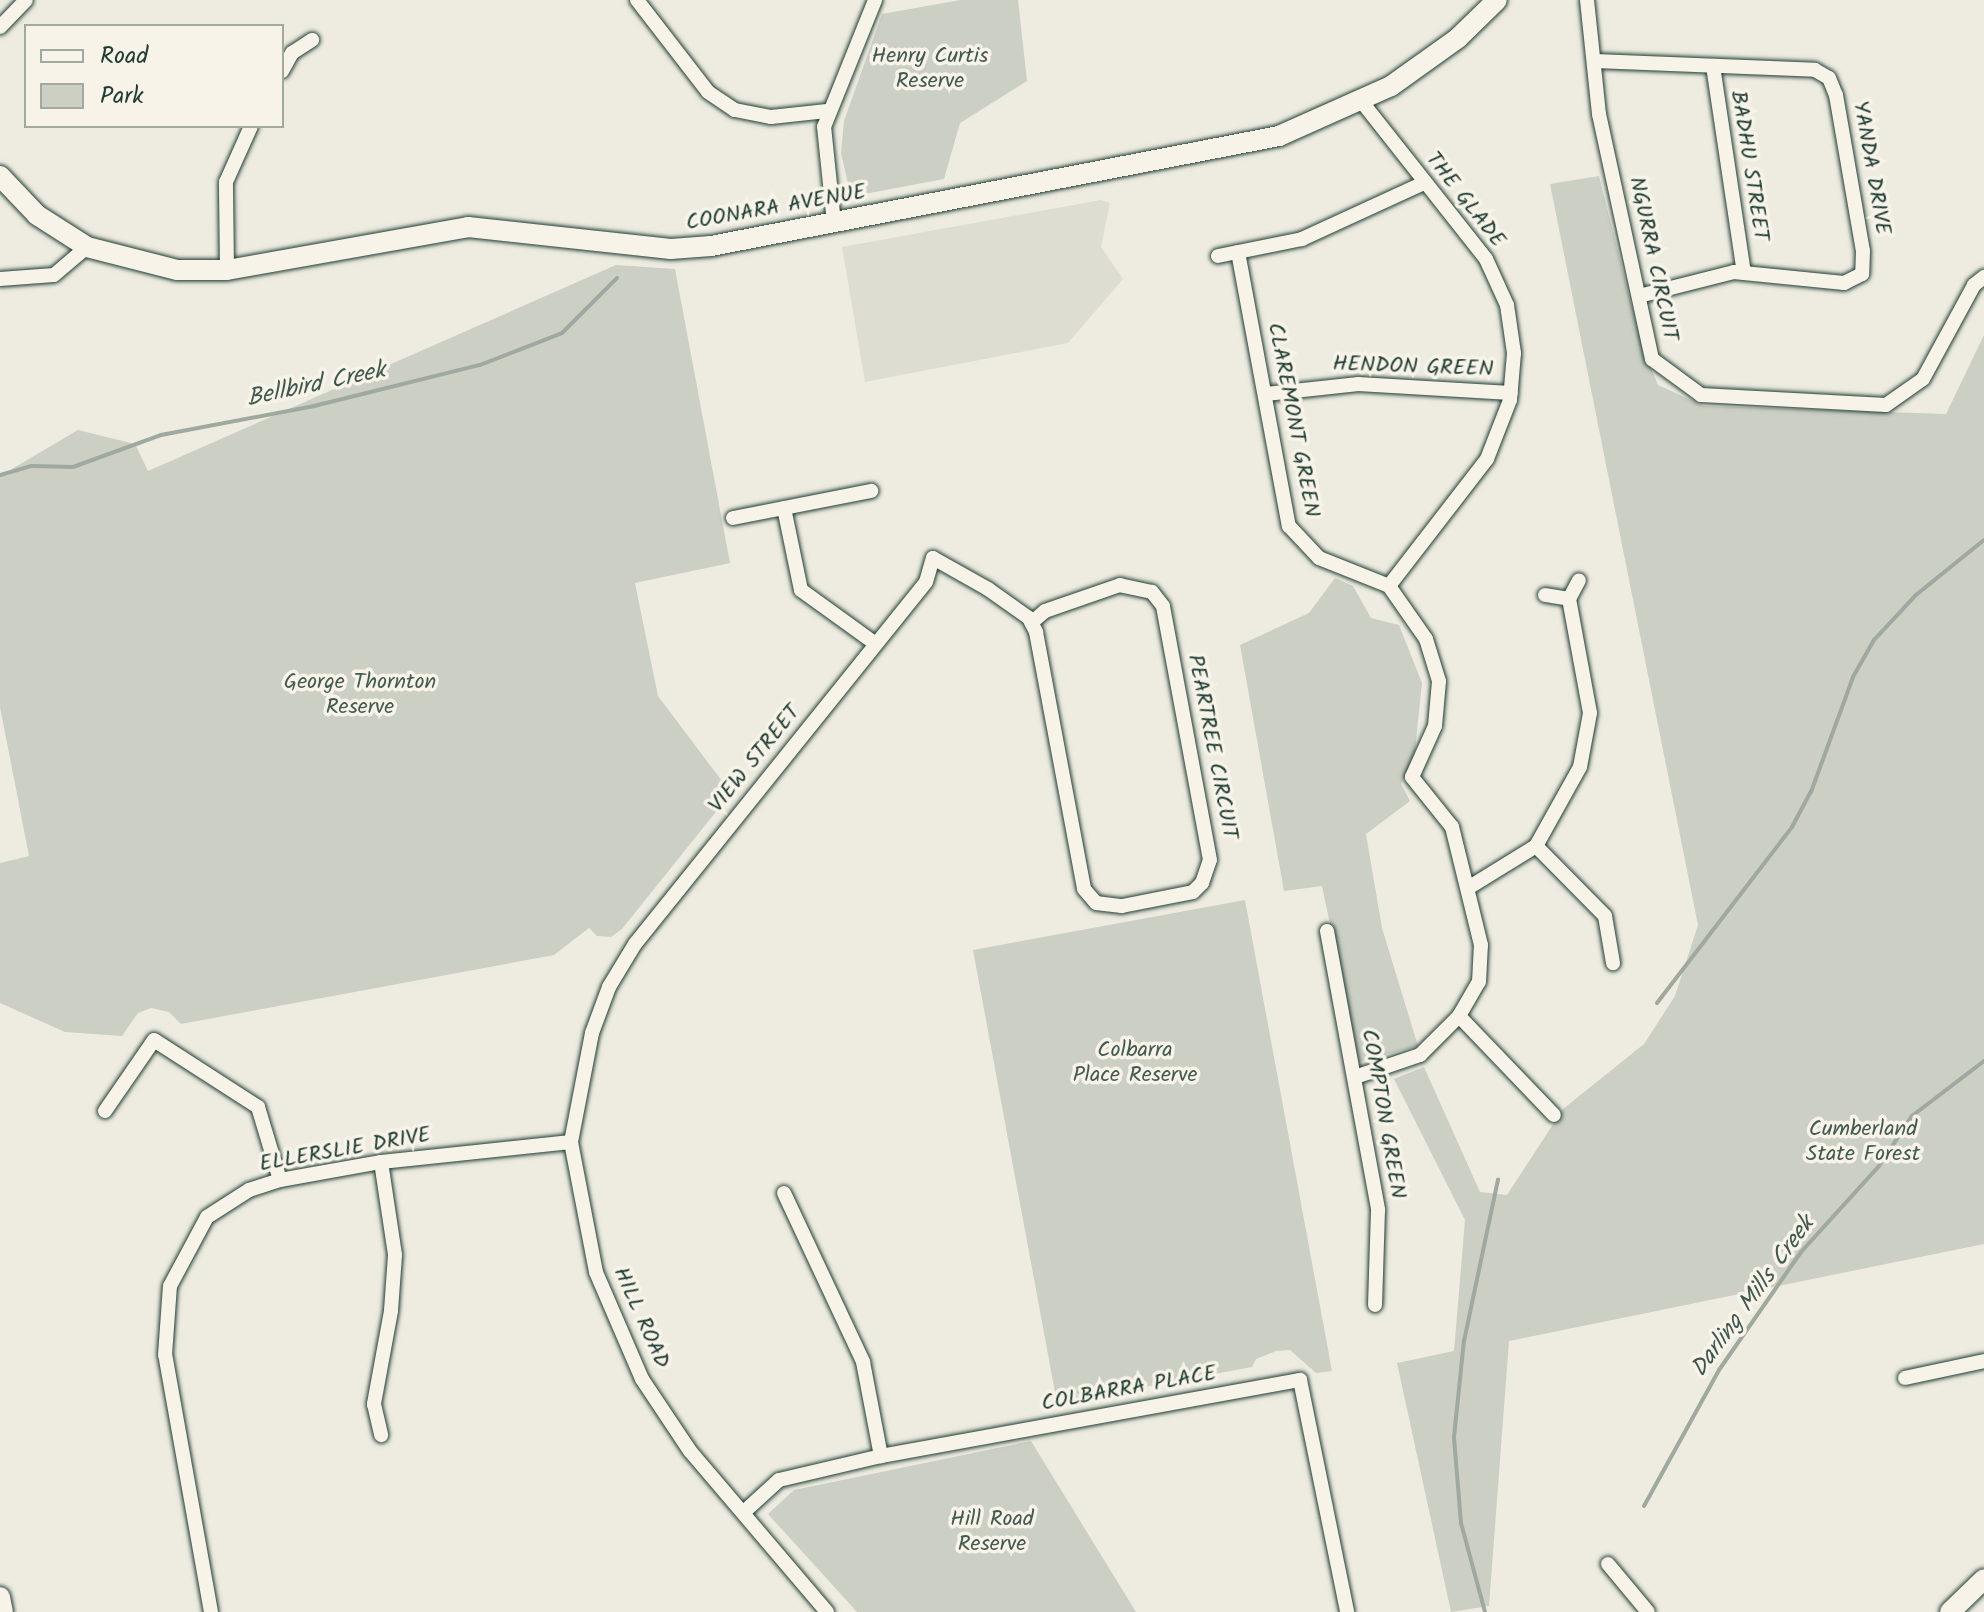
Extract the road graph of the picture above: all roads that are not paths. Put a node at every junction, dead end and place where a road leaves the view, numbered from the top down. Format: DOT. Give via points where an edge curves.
graph roads {
  1 [pos="26,0"];
  2 [pos="637,0"];
  3 [pos="875,0"];
  4 [pos="1497,0"];
  5 [pos="1587,0"];
  6 [pos="0,27"];
  7 [pos="312,40"];
  8 [pos="1595,61"];
  9 [pos="1713,66"];
  10 [pos="284,67"];
  11 [pos="1362,102"];
  12 [pos="827,111"];
  13 [pos="250,128"];
  14 [pos="0,176"];
  15 [pos="1424,183"];
  16 [pos="834,223"];
  17 [pos="87,247"];
  18 [pos="1238,252"];
  19 [pos="1218,256"];
  20 [pos="227,270"];
  21 [pos="1744,273"];
  22 [pos="1984,277"];
  23 [pos="0,279"];
  24 [pos="1639,296"];
  25 [pos="1511,393"];
  26 [pos="1266,394"];
  27 [pos="871,491"];
  28 [pos="784,508"];
  29 [pos="733,518"];
  30 [pos="1579,580"];
  31 [pos="1389,586"];
  32 [pos="1545,595"];
  33 [pos="1569,599"];
  34 [pos="1031,623"];
  35 [pos="876,644"];
  36 [pos="1536,846"];
  37 [pos="1468,888"];
  38 [pos="1327,931"];
  39 [pos="1613,963"];
  40 [pos="609,987"];
  41 [pos="1459,1016"];
  42 [pos="1355,1077"];
  43 [pos="105,1111"];
  44 [pos="1554,1115"];
  45 [pos="571,1142"];
  46 [pos="381,1162"];
  47 [pos="280,1180"];
  48 [pos="784,1193"];
  49 [pos="1375,1305"];
  50 [pos="1984,1361"];
  51 [pos="1905,1378"];
  52 [pos="381,1435"];
  53 [pos="881,1456"];
  54 [pos="745,1511"];
  55 [pos="1608,1564"];
  56 [pos="1983,1581"];
  57 [pos="0,1597"];
  58 [pos="3,1612"];
  59 [pos="211,1612"];
  60 [pos="827,1612"];
  61 [pos="1347,1612"];
  62 [pos="1648,1612"];
  63 [pos="1950,1612"];
  1 -- 6 [label="street"];
  2 -- 12 [label="street" via="708,92 735,110 771,117"];
  3 -- 12 [label="street"];
  4 -- 11 [label="street, COONARA AVENUE" via="1458,38"];
  5 -- 8 [label="street, NGURRA CIRCUIT"];
  7 -- 10 [label="street" via="292,53"];
  8 -- 9 [label="street, YANDA DRIVE"];
  8 -- 24 [label="street, NGURRA CIRCUIT" via="1599,114"];
  9 -- 21 [label="street, BADHU STREET"];
  9 -- 21 [label="street, YANDA DRIVE" via="1815,70 1829,78 1863,251 1862,274 1844,283"];
  11 -- 15 [label="street, THE GLADE"];
  11 -- 16 [label="street, COONARA AVENUE" via="1250,144"];
  12 -- 16 [label="street" via="823,151"];
  13 -- 20 [label="street" via="226,182"];
  14 -- 17 [label="street, COONARA AVENUE" via="37,215"];
  15 -- 18 [label="street" via="1313,235"];
  15 -- 25 [label="street, THE GLADE" via="1486,259 1507,305 1514,353"];
  16 -- 20 [label="street, COONARA AVENUE" via="671,249 468,227"];
  17 -- 20 [label="street, COONARA AVENUE" via="149,267"];
  17 -- 23 [label="street" via="54,275"];
  18 -- 19 [label="street"];
  18 -- 26 [label="street, CLAREMONT GREEN"];
  21 -- 24 [label="street, YANDA DRIVE"];
  22 -- 24 [label="street, NGURRA CIRCUIT" via="1974,285 1923,379 1886,405 1701,395 1652,359"];
  25 -- 26 [label="street, HENDON GREEN" via="1358,384"];
  25 -- 31 [label="street, THE GLADE" via="1487,459"];
  26 -- 31 [label="street, CLAREMONT GREEN" via="1289,526 1297,541 1319,558"];
  27 -- 28 [label="street"];
  28 -- 29 [label="street"];
  28 -- 35 [label="street" via="801,590"];
  30 -- 33 [label="street"];
  31 -- 37 [label="street" via="1426,639 1439,681 1435,726 1412,777 1452,827"];
  32 -- 33 [label="street"];
  33 -- 36 [label="street" via="1590,713 1580,767"];
  34 -- 34 [label="street, PEARTREE CIRCUIT" via="1084,889 1096,903 1108,906 1193,892 1210,860 1163,606 1152,592 1120,585 1045,611"];
  34 -- 35 [label="street, VIEW STREET" via="988,589 933,558 926,582"];
  35 -- 40 [label="street, VIEW STREET" via="635,944"];
  36 -- 37 [label="street"];
  36 -- 39 [label="street" via="1605,916"];
  37 -- 41 [label="street" via="1481,945 1479,982"];
  38 -- 42 [label="street, COMPTON GREEN"];
  40 -- 45 [label="street, HILL ROAD" via="592,1033"];
  41 -- 42 [label="street" via="1420,1055"];
  41 -- 44 [label="street"];
  42 -- 49 [label="street, COMPTON GREEN" via="1378,1210"];
  43 -- 47 [label="street" via="154,1040 258,1107"];
  45 -- 46 [label="street, ELLERSLIE DRIVE"];
  45 -- 54 [label="street, HILL ROAD" via="596,1272 642,1379 690,1451"];
  46 -- 47 [label="street, ELLERSLIE DRIVE"];
  46 -- 52 [label="street" via="395,1255 374,1404"];
  47 -- 59 [label="street, ELLERSLIE DRIVE" via="249,1190 207,1217 170,1286 165,1355"];
  48 -- 53 [label="street" via="863,1362"];
  50 -- 51 [label="street"];
  53 -- 54 [label="street, COLBARRA PLACE" via="779,1480"];
  53 -- 61 [label="street, COLBARRA PLACE" via="1300,1380"];
  54 -- 60 [label="street, HILL ROAD"];
  55 -- 62 [label="street"];
  56 -- 63 [label="street"];
  57 -- 58 [label="street"];
}
